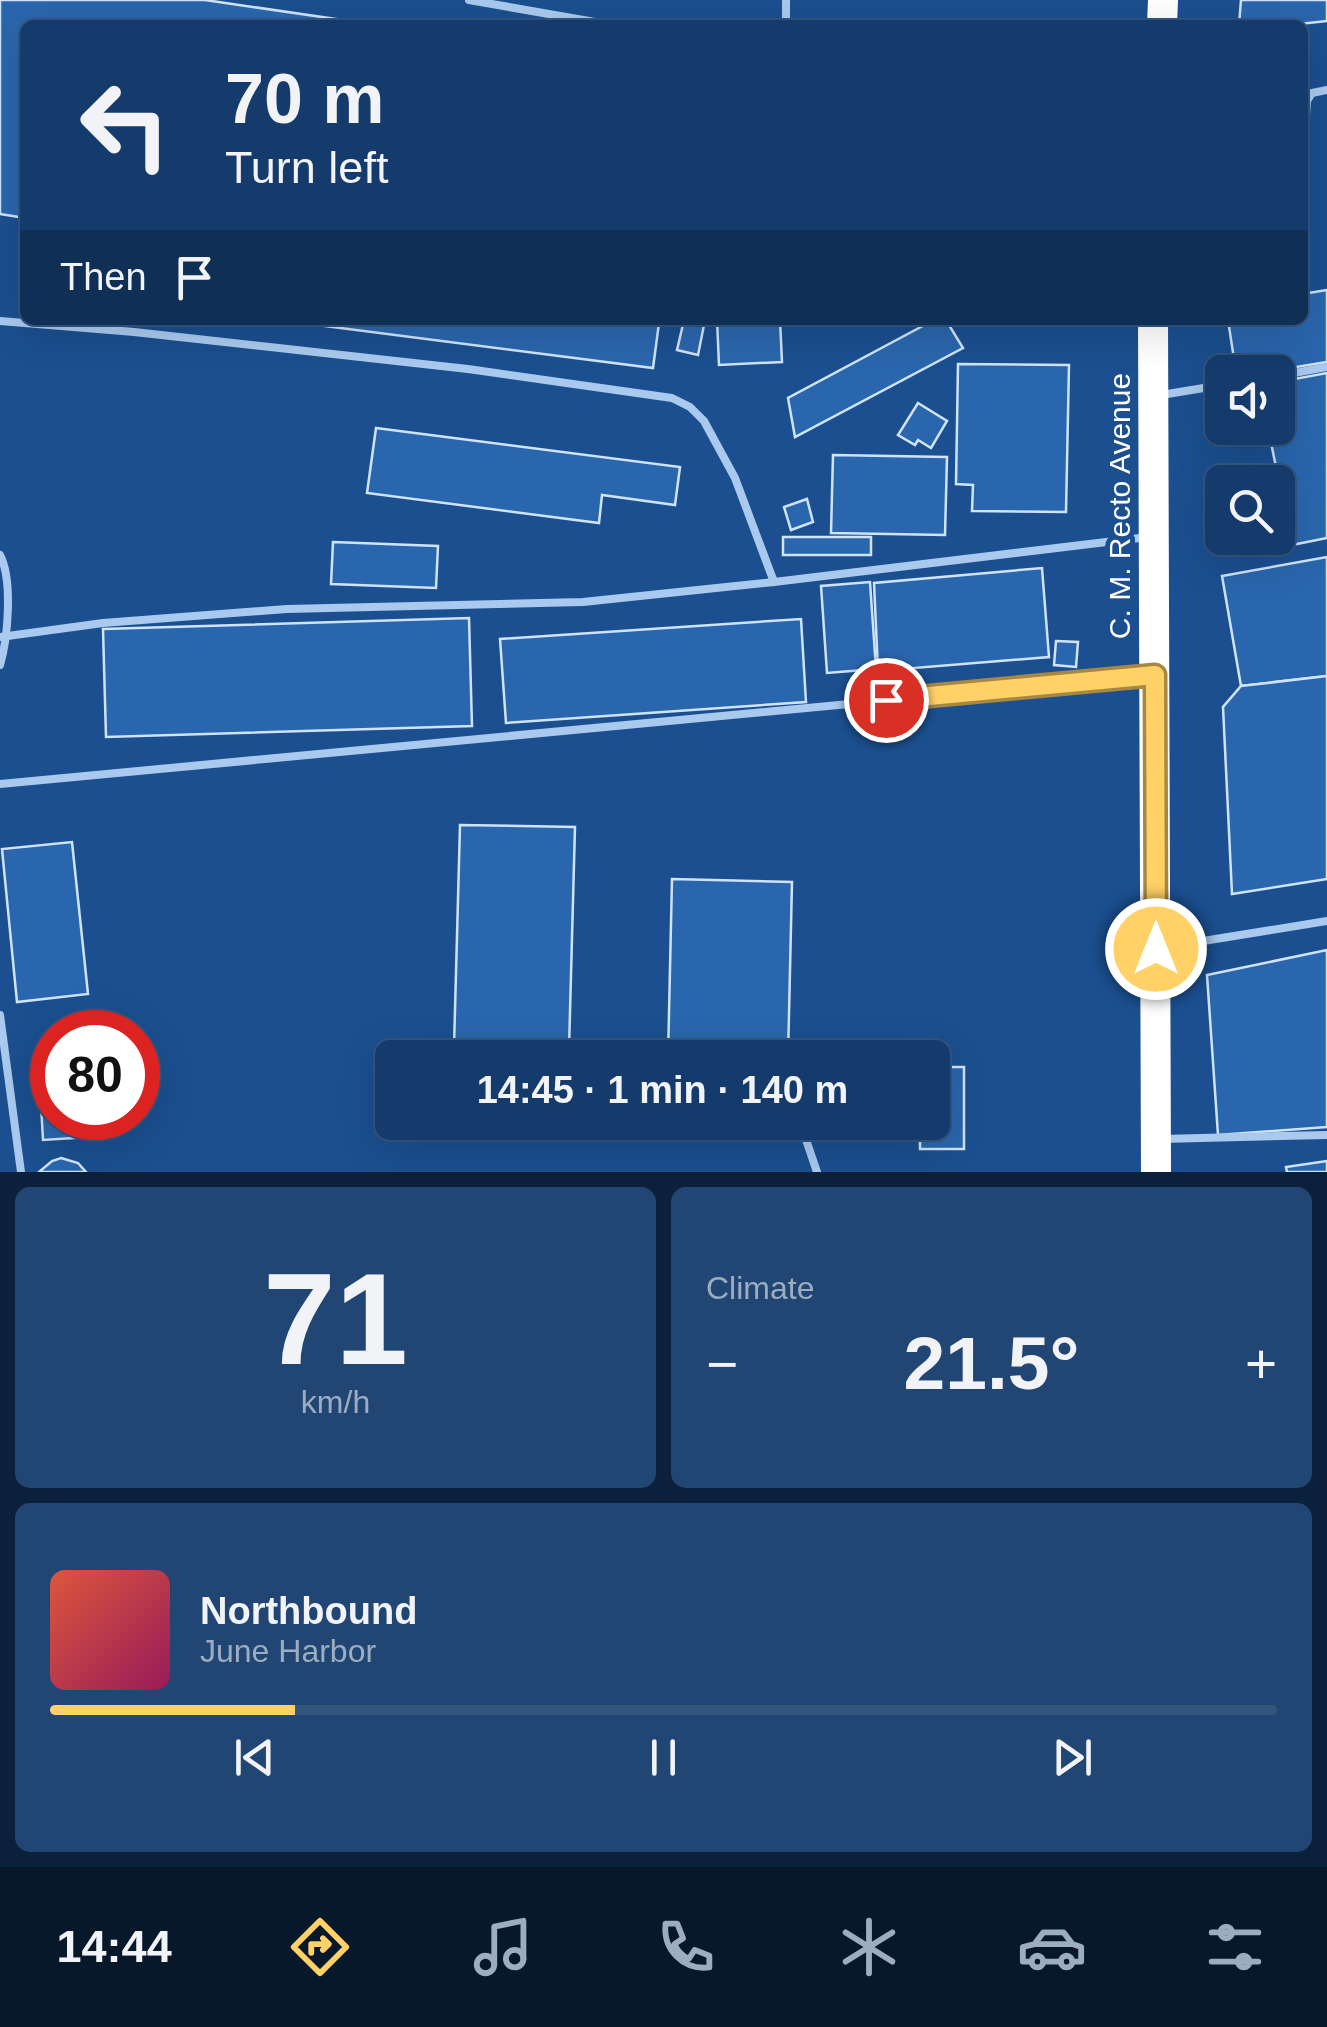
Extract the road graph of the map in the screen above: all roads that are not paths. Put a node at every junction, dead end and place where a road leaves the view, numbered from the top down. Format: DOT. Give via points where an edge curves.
graph roads {
  1 [pos="469,0"];
  2 [pos="583,20"];
  3 [pos="49,325"];
  4 [pos="1153,325"];
  5 [pos="1327,367"];
  6 [pos="1295,373"];
  7 [pos="1205,388"];
  8 [pos="1152,397"];
  9 [pos="1152,536"];
  10 [pos="0,555"];
  11 [pos="774,582"];
  12 [pos="4,637"];
  13 [pos="0,665"];
  14 [pos="1155,675"];
  15 [pos="0,784"];
  16 [pos="1327,921"];
  17 [pos="1156,949"];
  18 [pos="0,1015"];
  19 [pos="1327,1135"];
  20 [pos="1157,1139"];
  21 [pos="806,1140"];
  22 [pos="21,1172"];
  23 [pos="817,1172"];
  24 [pos="1156,1172"];
  1 -- 2 [label="lane"];
  3 -- 11 [label="lane" via="672,398 704,421 735,478"];
  4 -- 8 [label="highway, C. M. Recto Avenue"];
  5 -- 6 [label="lane"];
  7 -- 8 [label="lane"];
  8 -- 9 [label="highway, C. M. Recto Avenue"];
  9 -- 11 [label="lane"];
  9 -- 14 [label="highway, C. M. Recto Avenue"];
  10 -- 12 [label="lane"];
  11 -- 12 [label="lane" via="583,602 286,608"];
  12 -- 13 [label="lane"];
  14 -- 15 [label="lane"];
  14 -- 17 [label="highway, C. M. Recto Avenue"];
  16 -- 17 [label="lane"];
  17 -- 20 [label="highway, C. M. Recto Avenue"];
  18 -- 22 [label="lane"];
  19 -- 20 [label="lane"];
  20 -- 24 [label="highway, C. M. Recto Avenue"];
  21 -- 23 [label="lane"];
}
